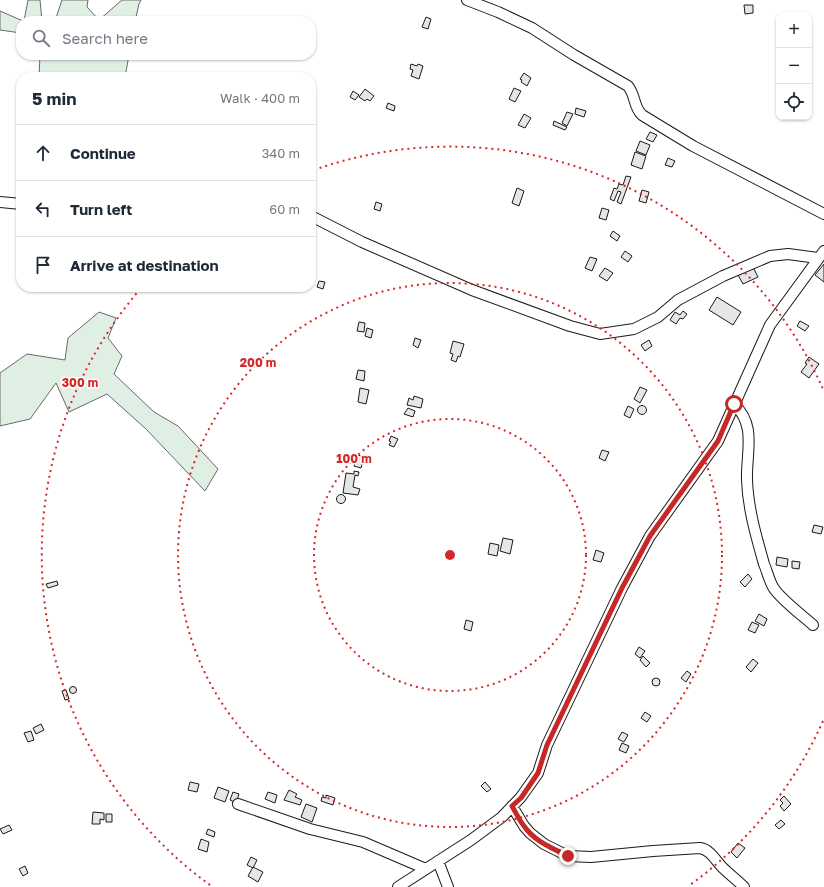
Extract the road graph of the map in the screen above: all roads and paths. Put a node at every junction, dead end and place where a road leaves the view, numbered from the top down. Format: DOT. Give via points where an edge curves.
graph roads {
  1 [pos="467,0"];
  2 [pos="0,202"];
  3 [pos="16,204"];
  4 [pos="824,214"];
  5 [pos="316,219"];
  6 [pos="821,255"];
  7 [pos="734,404"];
  8 [pos="813,625"];
  9 [pos="238,804"];
  10 [pos="512,806"];
  11 [pos="438,861"];
  12 [pos="426,869"];
  13 [pos="398,887"];
  14 [pos="448,887"];
  15 [pos="744,887"];
  1 -- 4 [label="street" via="532,28 628,86 633,92 636,109 642,115 693,146"];
  2 -- 3 [label="street"];
  5 -- 6 [label="street" via="362,242 472,290 570,326 600,334 634,329 658,317 678,300 723,276 770,256"];
  6 -- 7 [label="street" via="770,326"];
  7 -- 8 [label="street" via="744,415 750,440 747,479 750,508 755,536 767,572 773,587"];
  7 -- 10 [label="street" via="718,441 650,536 622,588 547,745 538,773 521,798"];
  9 -- 12 [label="street" via="310,829 363,842"];
  10 -- 11 [label="street" via="502,817"];
  10 -- 15 [label="street" via="530,833 544,844 568,856 591,857 700,848 710,853"];
  11 -- 12 [label="street"];
  11 -- 14 [label="street"];
  12 -- 13 [label="street"];
}
